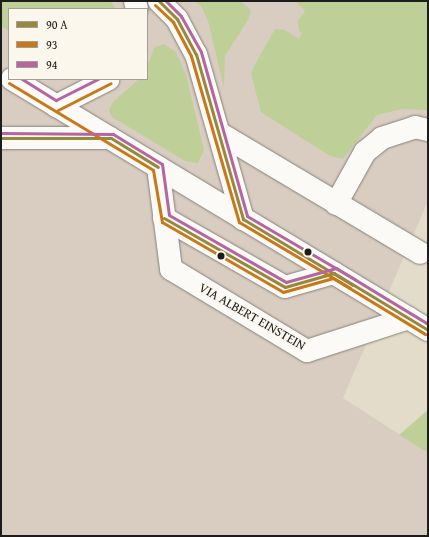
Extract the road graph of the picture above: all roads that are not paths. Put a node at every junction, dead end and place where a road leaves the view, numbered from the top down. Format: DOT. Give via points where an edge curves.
graph roads {
  1 [pos="159,1"];
  2 [pos="14,80"];
  3 [pos="107,80"];
  4 [pos="56,106"];
  5 [pos="428,130"];
  6 [pos="219,133"];
  7 [pos="1,138"];
  8 [pos="110,138"];
  9 [pos="158,167"];
  10 [pos="336,204"];
  11 [pos="164,218"];
  12 [pos="244,219"];
  13 [pos="420,253"];
  14 [pos="334,273"];
  15 [pos="409,318"];
  16 [pos="428,330"];
  1 -- 6 [label="street" via="178,18 188,35"];
  2 -- 4 [label="street"];
  3 -- 4 [label="street"];
  4 -- 8 [label="street"];
  5 -- 10 [label="street" via="415,127 382,138 365,152"];
  6 -- 10 [label="street"];
  6 -- 12 [label="street"];
  7 -- 8 [label="street"];
  8 -- 9 [label="street"];
  9 -- 11 [label="street, VIA ALBERT EINSTEIN"];
  9 -- 12 [label="street"];
  10 -- 13 [label="street"];
  11 -- 14 [label="street" via="285,287"];
  11 -- 15 [label="street, VIA ALBERT EINSTEIN" via="171,269 308,351"];
  12 -- 14 [label="street"];
  14 -- 15 [label="street"];
  15 -- 16 [label="street"];
}
